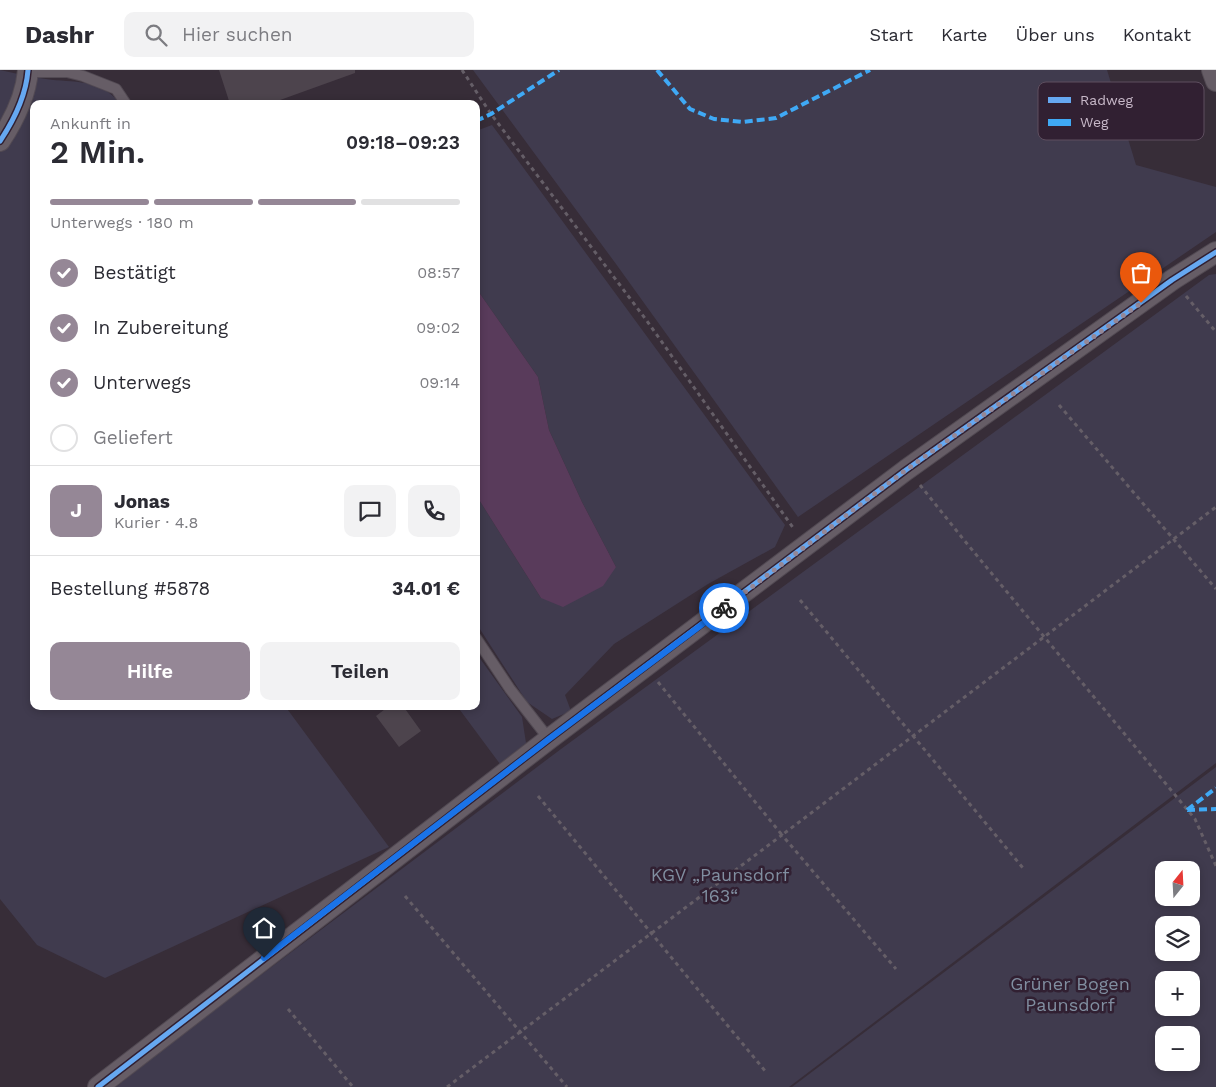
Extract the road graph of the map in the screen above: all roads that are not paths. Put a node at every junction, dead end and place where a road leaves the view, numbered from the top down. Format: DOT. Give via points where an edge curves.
graph roads {
  1 [pos="1212,70"];
  2 [pos="28,71"];
  3 [pos="1216,81"];
  4 [pos="123,100"];
  5 [pos="0,141"];
  6 [pos="1216,252"];
  7 [pos="480,644"];
  8 [pos="549,739"];
  9 [pos="98,1087"];
  1 -- 3 [label="street"];
  2 -- 4 [label="lane" via="67,72 82,76 116,89"];
  2 -- 5 [label="street" via="20,104"];
  6 -- 8 [label="street" via="906,470"];
  7 -- 8 [label="lane"];
  8 -- 9 [label="street"];
}
